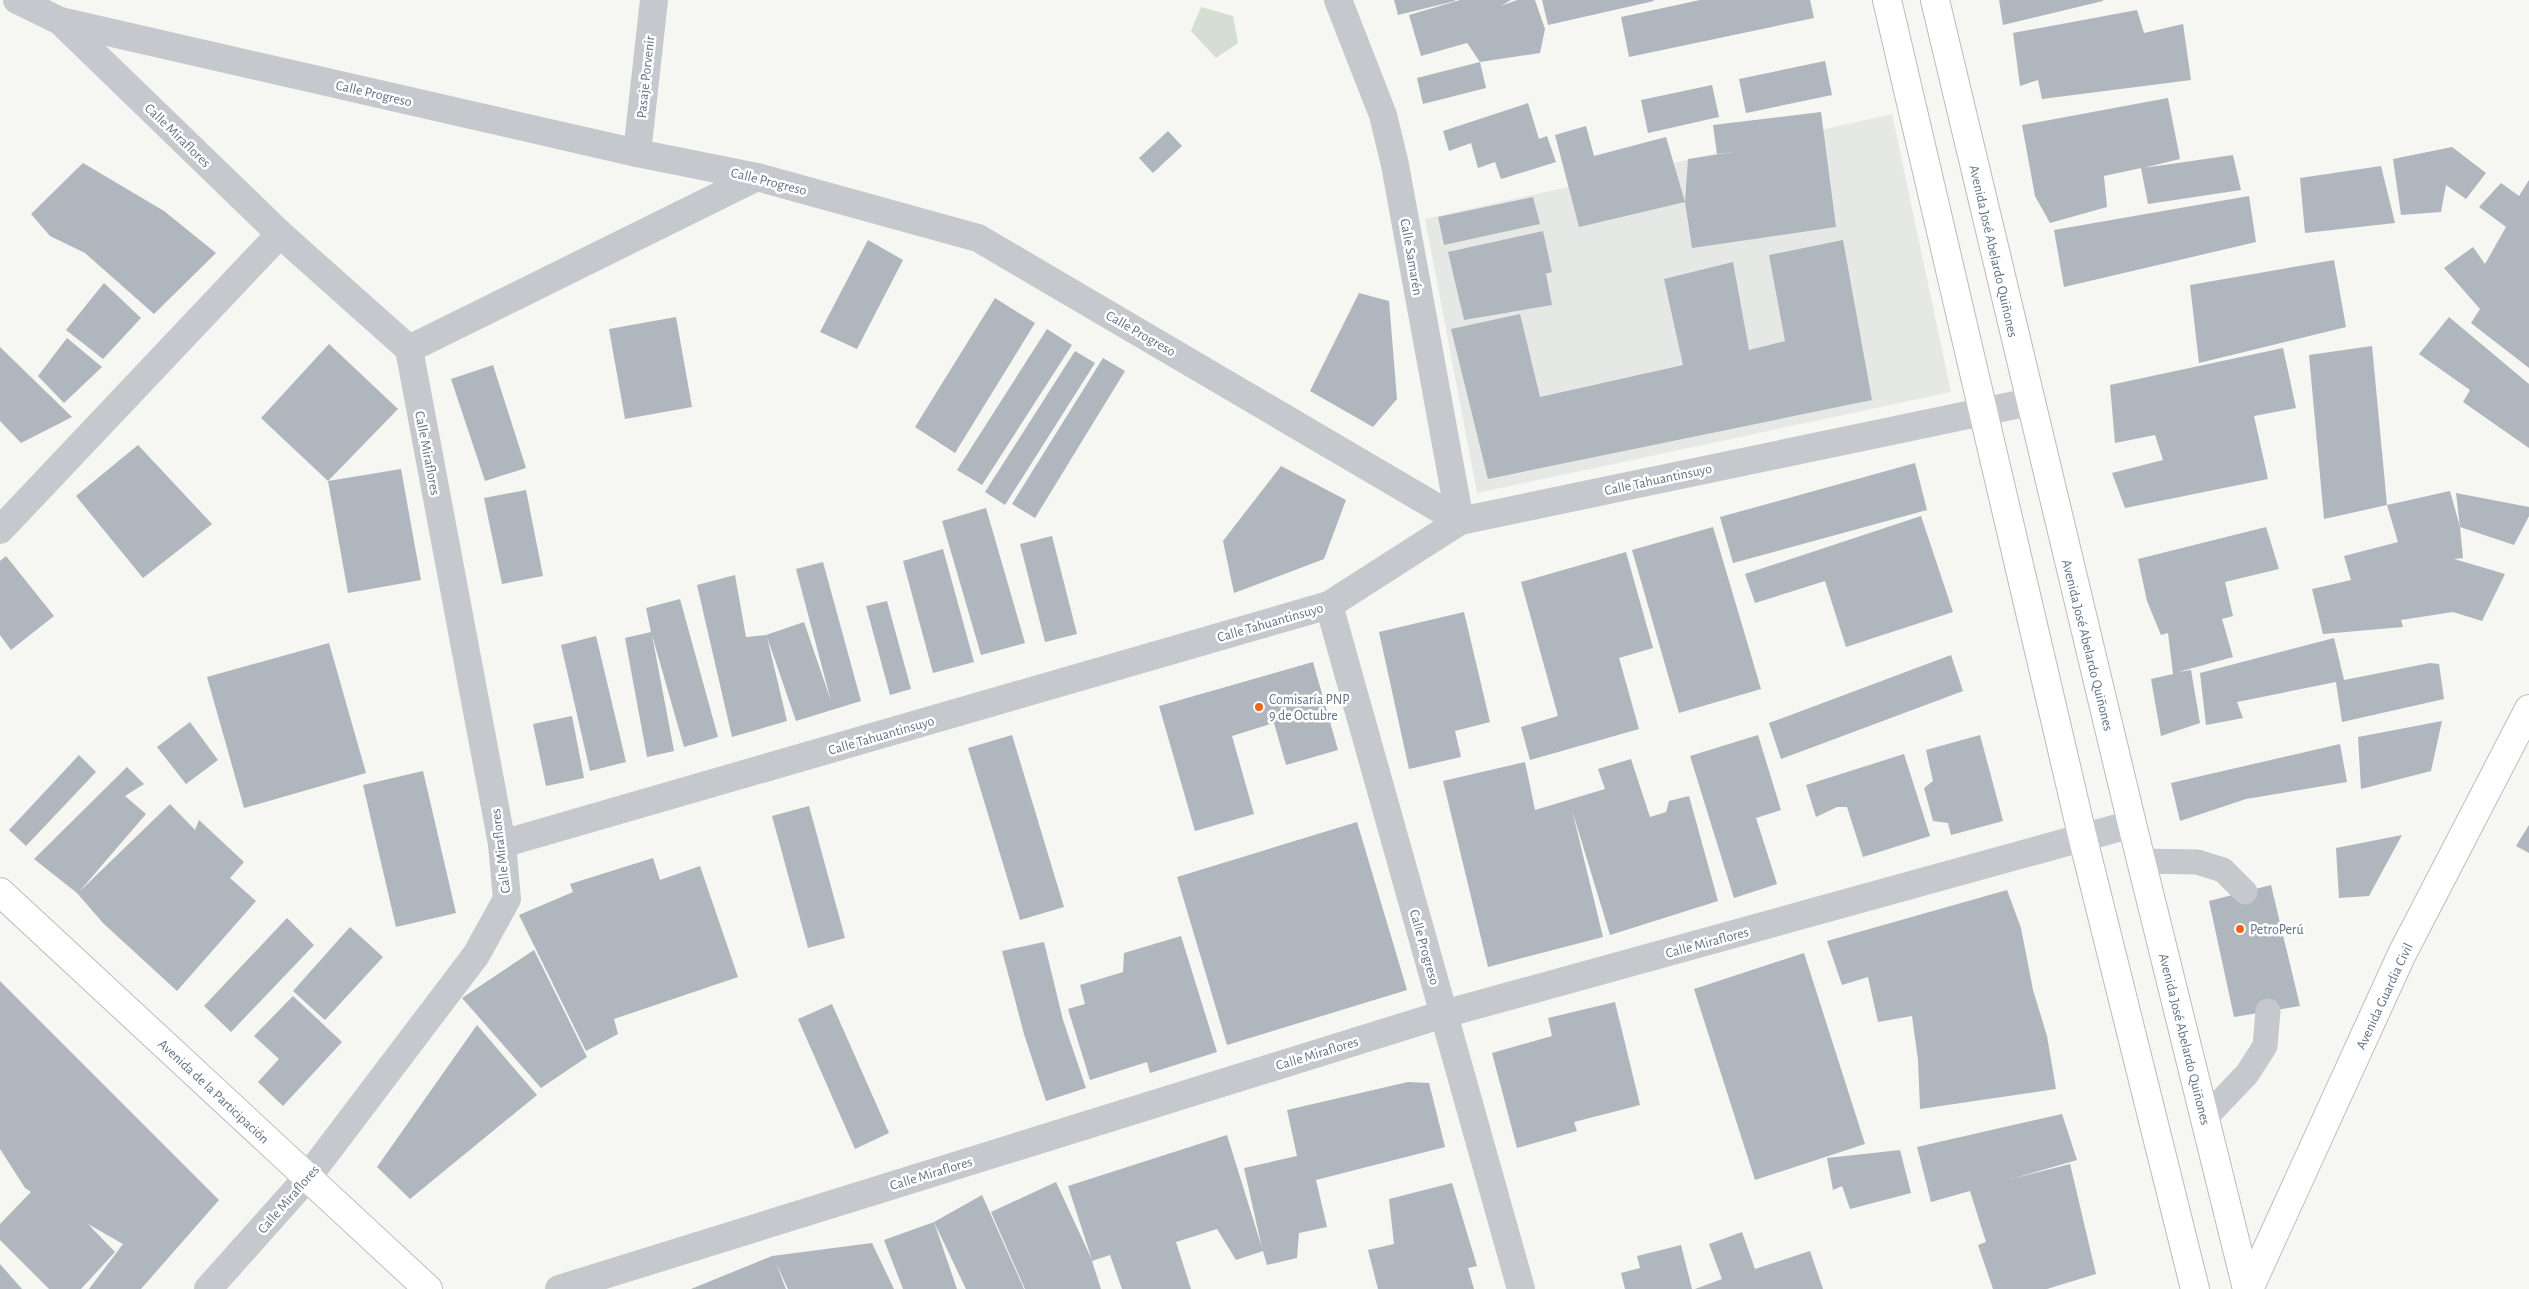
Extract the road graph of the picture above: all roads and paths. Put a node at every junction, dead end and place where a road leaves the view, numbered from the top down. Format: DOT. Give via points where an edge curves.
graph roads {
  1 [pos="17,0"];
  2 [pos="654,0"];
  3 [pos="1338,0"];
  4 [pos="1887,0"];
  5 [pos="1935,0"];
  6 [pos="60,21"];
  7 [pos="637,153"];
  8 [pos="757,177"];
  9 [pos="280,234"];
  10 [pos="409,349"];
  11 [pos="2030,402"];
  12 [pos="1982,412"];
  13 [pos="1460,521"];
  14 [pos="0,530"];
  15 [pos="1329,605"];
  16 [pos="2529,709"];
  17 [pos="2132,824"];
  18 [pos="2083,839"];
  19 [pos="502,844"];
  20 [pos="2141,861"];
  21 [pos="0,892"];
  22 [pos="2245,892"];
  23 [pos="2268,1011"];
  24 [pos="1444,1014"];
  25 [pos="2205,1118"];
  26 [pos="308,1178"];
  27 [pos="208,1289"];
  28 [pos="428,1289"];
  29 [pos="559,1289"];
  30 [pos="1521,1289"];
  31 [pos="2195,1289"];
  32 [pos="2248,1289"];
  1 -- 6 [label="street, Calle Progreso"];
  2 -- 7 [label="street, Pasaje Porvenir"];
  3 -- 13 [label="street, Calle Samarén" via="1383,116 1395,165"];
  4 -- 12 [label="main road"];
  5 -- 11 [label="main road, Avenida José Abelardo Quiñones"];
  6 -- 7 [label="street, Calle Progreso"];
  6 -- 9 [label="street, Calle Miraflores"];
  7 -- 8 [label="street, Calle Progreso"];
  8 -- 10 [label="street"];
  8 -- 13 [label="street, Calle Progreso" via="978,238"];
  9 -- 10 [label="street, Calle Miraflores"];
  9 -- 14 [label="street"];
  10 -- 19 [label="street, Calle Miraflores"];
  11 -- 12 [label="street, Calle Tahuantinsuyo"];
  11 -- 17 [label="main road, Avenida José Abelardo Quiñones"];
  12 -- 13 [label="street, Calle Tahuantinsuyo"];
  12 -- 18 [label="main road"];
  13 -- 15 [label="street, Calle Tahuantinsuyo"];
  15 -- 19 [label="street, Calle Tahuantinsuyo"];
  15 -- 24 [label="street, Calle Progreso"];
  16 -- 32 [label="main road, Avenida Guardia Civil" via="2402,954"];
  17 -- 18 [label="street, Calle Miraflores"];
  17 -- 20 [label="main road, Avenida José Abelardo Quiñones"];
  18 -- 24 [label="street, Calle Miraflores"];
  18 -- 31 [label="main road"];
  19 -- 26 [label="street, Calle Miraflores" via="507,899 476,955"];
  20 -- 22 [label="lane" via="2197,862 2223,870"];
  20 -- 25 [label="main road, Avenida José Abelardo Quiñones"];
  21 -- 26 [label="main road, Avenida de la Participación"];
  23 -- 25 [label="lane" via="2265,1046 2247,1074"];
  24 -- 29 [label="street, Calle Miraflores"];
  24 -- 30 [label="street, Calle Progreso"];
  25 -- 32 [label="main road, Avenida José Abelardo Quiñones"];
  26 -- 27 [label="street, Calle Miraflores"];
  26 -- 28 [label="main road, Avenida de la Participación"];
}
